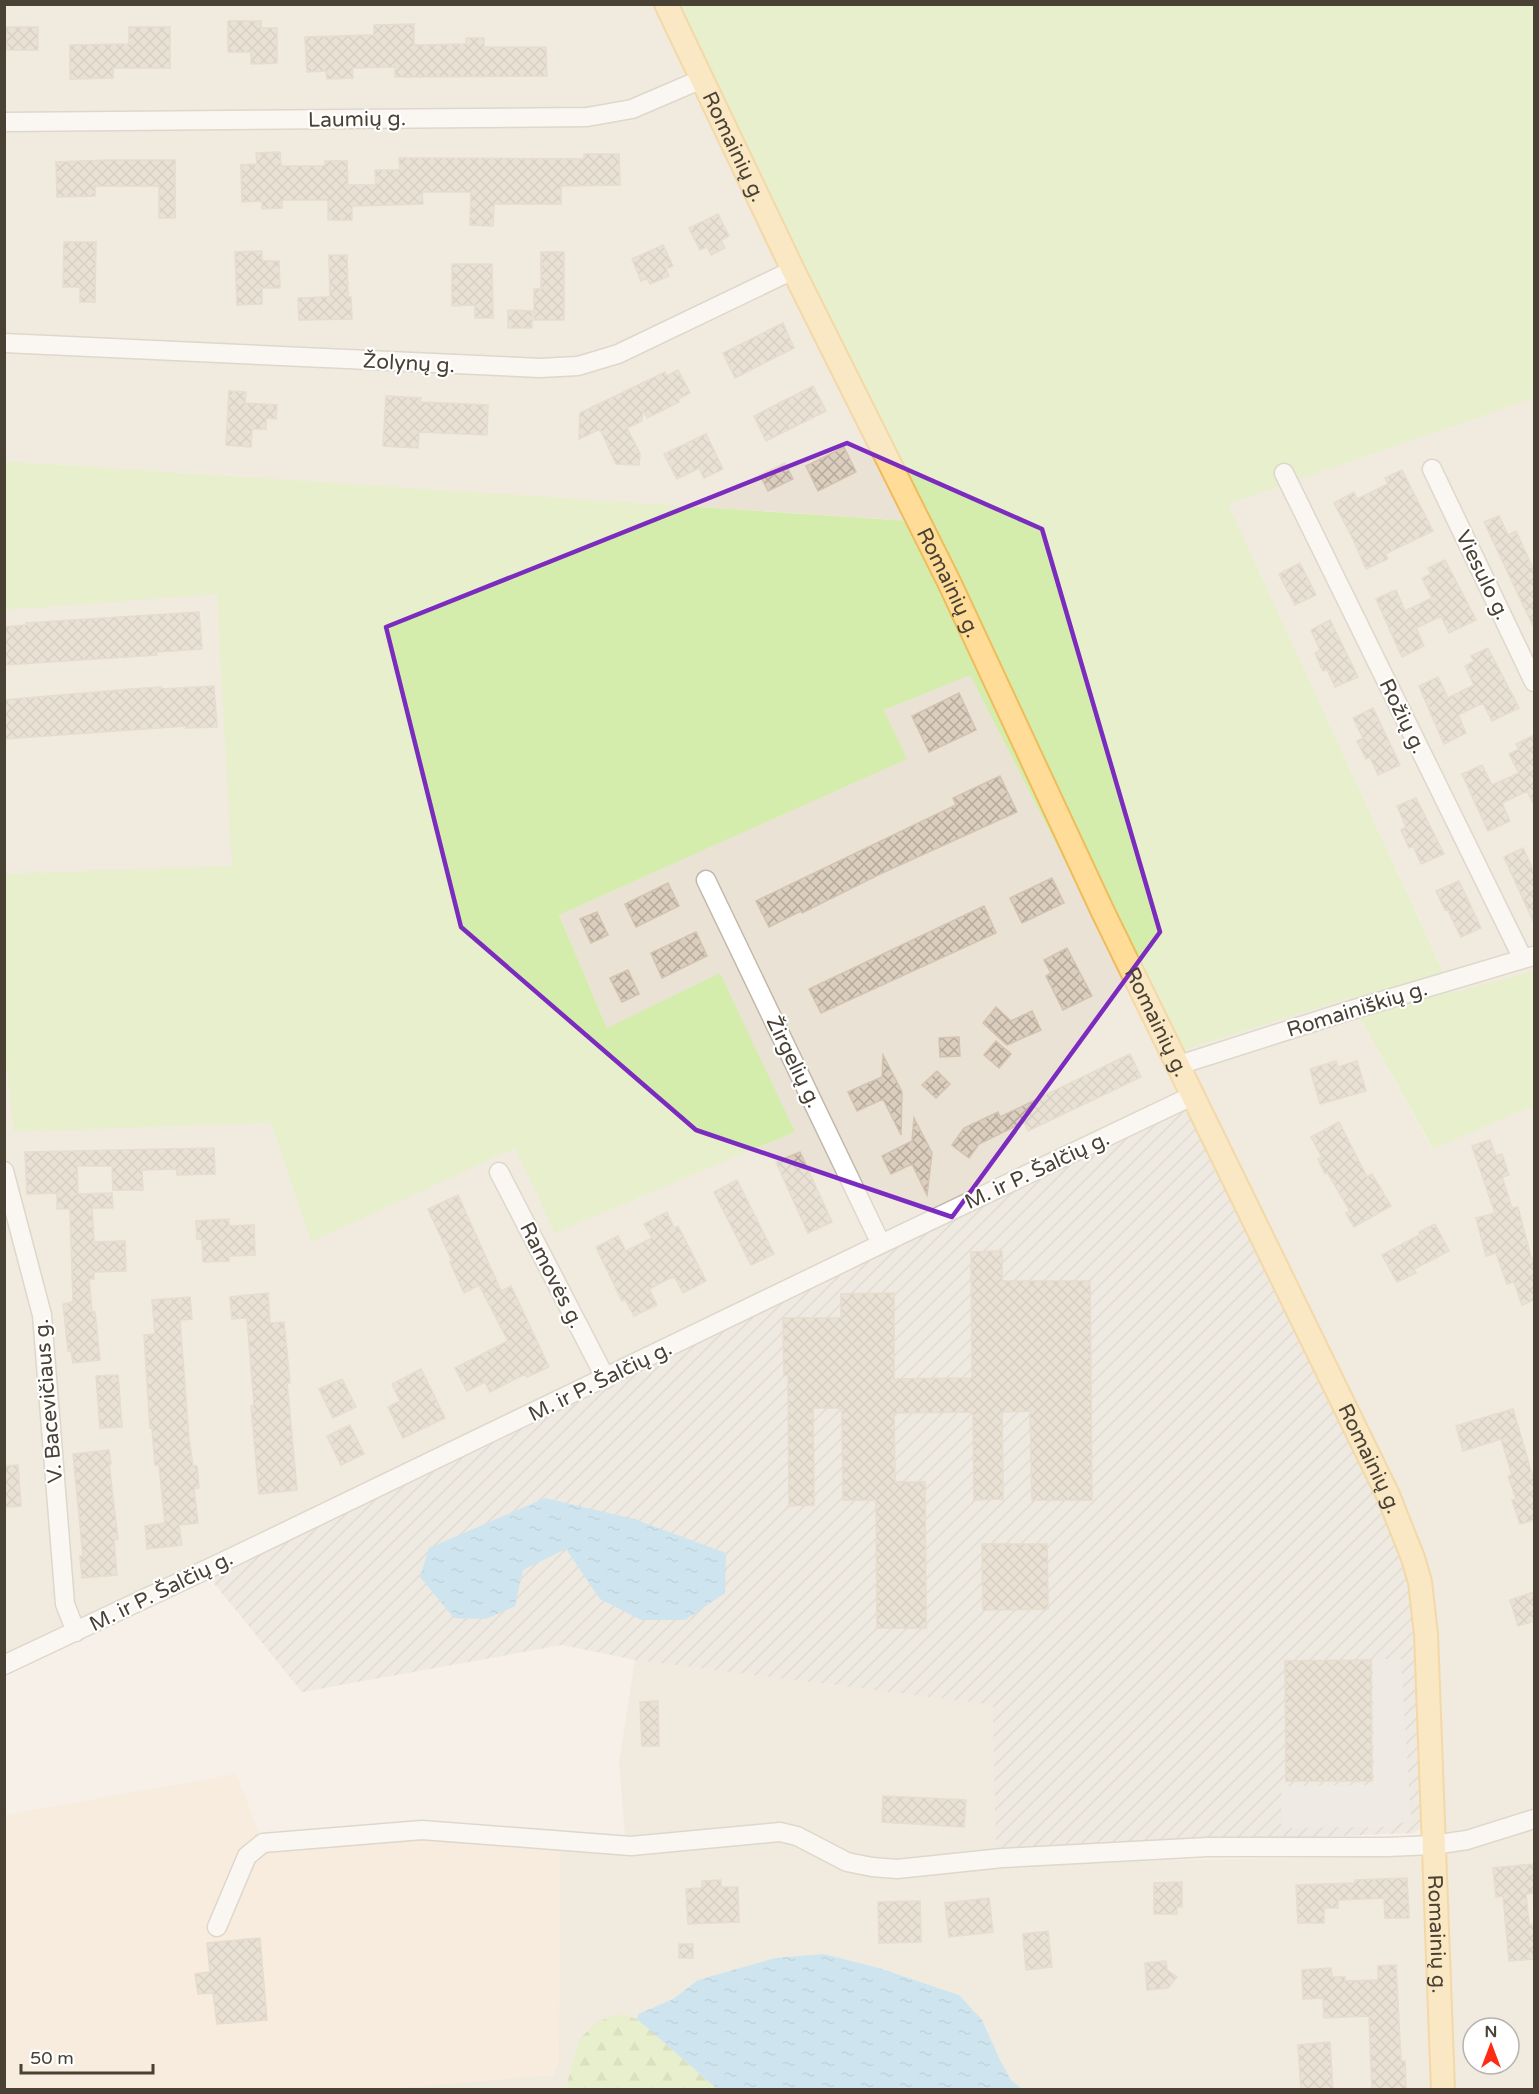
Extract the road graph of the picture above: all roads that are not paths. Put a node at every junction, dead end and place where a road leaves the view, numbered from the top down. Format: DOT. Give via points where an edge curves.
graph roads {
  1 [pos="666,4"];
  2 [pos="702,79"];
  3 [pos="4,122"];
  4 [pos="793,270"];
  5 [pos="4,344"];
  6 [pos="1432,469"];
  7 [pos="1284,473"];
  8 [pos="1534,682"];
  9 [pos="706,880"];
  10 [pos="1529,957"];
  11 [pos="1179,1065"];
  12 [pos="1194,1095"];
  13 [pos="4,1172"];
  14 [pos="499,1172"];
  15 [pos="881,1244"];
  16 [pos="606,1378"];
  17 [pos="76,1632"];
  18 [pos="4,1665"];
  19 [pos="1534,1819"];
  20 [pos="1433,1845"];
  21 [pos="217,1927"];
  22 [pos="1443,2090"];
  1 -- 2 [label="main road, Romainių g."];
  2 -- 3 [label="street, Laumių g." via="632,110 588,117"];
  2 -- 4 [label="main road, Romainių g."];
  4 -- 5 [label="street, Žolynų g." via="618,354 578,366 540,368"];
  4 -- 11 [label="main road, Romainių g." via="949,582"];
  6 -- 8 [label="street, Viesulo g."];
  7 -- 10 [label="street, Rožių g."];
  9 -- 15 [label="street, Žirgelių g."];
  10 -- 11 [label="street, Romainiškių g."];
  11 -- 12 [label="main road, Romainių g."];
  12 -- 15 [label="street, M. ir P. Šalčių g."];
  12 -- 20 [label="main road, Romainių g." via="1388,1495 1413,1558 1426,1634"];
  13 -- 17 [label="street, V. Bacevičiaus g." via="42,1315 65,1604"];
  14 -- 16 [label="street, Ramovės g."];
  15 -- 16 [label="street, M. ir P. Šalčių g."];
  16 -- 17 [label="street, M. ir P. Šalčių g."];
  17 -- 18 [label="street, M. ir P. Šalčių g."];
  19 -- 20 [label="street" via="1467,1840"];
  20 -- 21 [label="street" via="1208,1847 1002,1858 897,1869 848,1862 797,1836 780,1832 631,1846 422,1830 263,1844 247,1856"];
  20 -- 22 [label="main road, Romainių g."];
}
